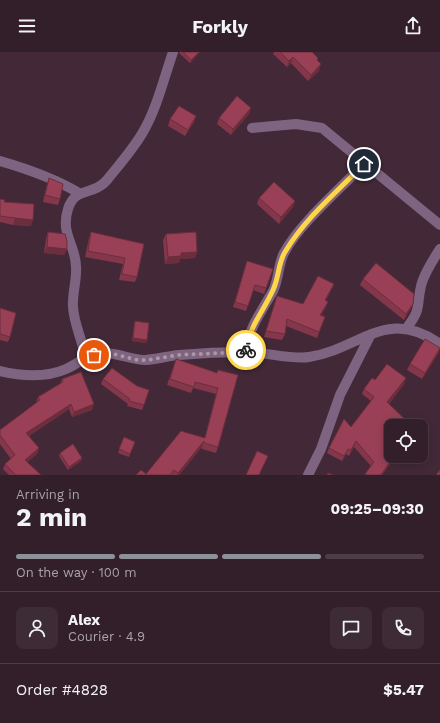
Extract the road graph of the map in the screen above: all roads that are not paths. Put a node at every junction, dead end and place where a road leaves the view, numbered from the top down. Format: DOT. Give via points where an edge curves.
graph roads {
  1 [pos="173,52"];
  2 [pos="252,128"];
  3 [pos="0,161"];
  4 [pos="364,164"];
  5 [pos="79,193"];
  6 [pos="440,225"];
  7 [pos="440,249"];
  8 [pos="406,328"];
  9 [pos="371,334"];
  10 [pos="440,344"];
  11 [pos="245,352"];
  12 [pos="85,356"];
  13 [pos="0,371"];
  14 [pos="308,475"];
  1 -- 5 [label="street" via="143,133 105,182 96,189"];
  2 -- 4 [label="street" via="296,124 322,128"];
  3 -- 5 [label="street" via="62,183"];
  4 -- 6 [label="street"];
  4 -- 11 [label="street" via="298,232 284,253 274,289 254,323"];
  5 -- 12 [label="street" via="72,198 64,228 76,267 73,306"];
  7 -- 8 [label="street" via="421,285 419,309"];
  8 -- 9 [label="street" via="388,329"];
  8 -- 10 [label="street" via="428,336"];
  9 -- 11 [label="street" via="308,358"];
  9 -- 14 [label="street" via="340,395 322,449"];
  11 -- 12 [label="street" via="178,355 148,360 104,353"];
  12 -- 13 [label="street" via="66,369 53,373 17,375"];
}
